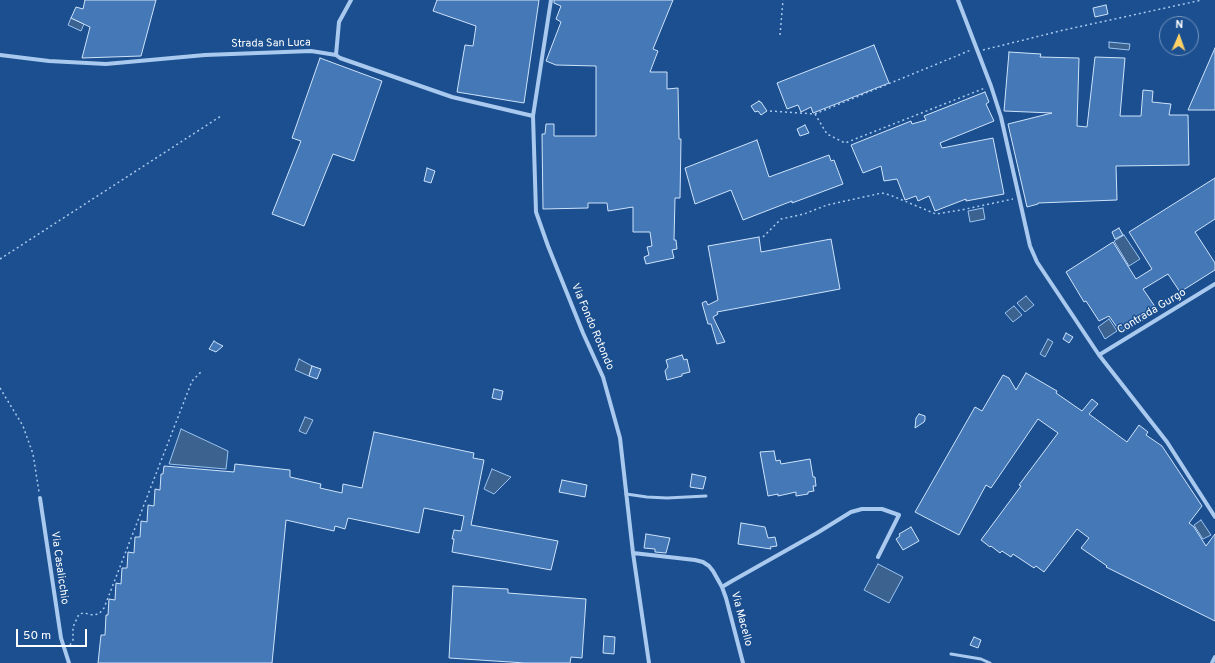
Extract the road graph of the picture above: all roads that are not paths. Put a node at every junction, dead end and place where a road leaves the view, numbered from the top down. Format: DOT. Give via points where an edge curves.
graph roads {
  1 [pos="351,0"];
  2 [pos="551,0"];
  3 [pos="958,0"];
  4 [pos="0,55"];
  5 [pos="336,55"];
  6 [pos="533,116"];
  7 [pos="1215,284"];
  8 [pos="1099,355"];
  9 [pos="626,494"];
  10 [pos="706,496"];
  11 [pos="40,498"];
  12 [pos="1215,517"];
  13 [pos="633,553"];
  14 [pos="878,557"];
  15 [pos="722,587"];
  16 [pos="951,654"];
  17 [pos="1215,657"];
  18 [pos="69,663"];
  19 [pos="649,663"];
  20 [pos="743,663"];
  21 [pos="990,663"];
  22 [pos="1212,663"];
  1 -- 5 [label="street" via="339,22"];
  2 -- 6 [label="street, Via Fondo Rotondo"];
  3 -- 8 [label="street" via="1001,117 1030,246 1037,262"];
  4 -- 5 [label="street, Strada San Luca" via="106,64 205,55 311,51"];
  5 -- 6 [label="street, Strada San Luca" via="452,97"];
  6 -- 9 [label="street, Via Fondo Rotondo" via="536,212 603,377 620,438"];
  7 -- 8 [label="street, Contrada Gurgo"];
  8 -- 12 [label="street" via="1167,442"];
  9 -- 10 [label="lane" via="668,498"];
  9 -- 13 [label="street, Via Fondo Rotondo"];
  11 -- 18 [label="street, Via Casalicchio" via="61,638"];
  13 -- 15 [label="street, Via Macello" via="702,562 713,571"];
  13 -- 19 [label="street, Via Fondo Rotondo"];
  14 -- 15 [label="street" via="898,515 882,509 862,509 851,512"];
  15 -- 20 [label="street, Via Macello"];
  16 -- 21 [label="lane"];
  17 -- 22 [label="street"];
}
